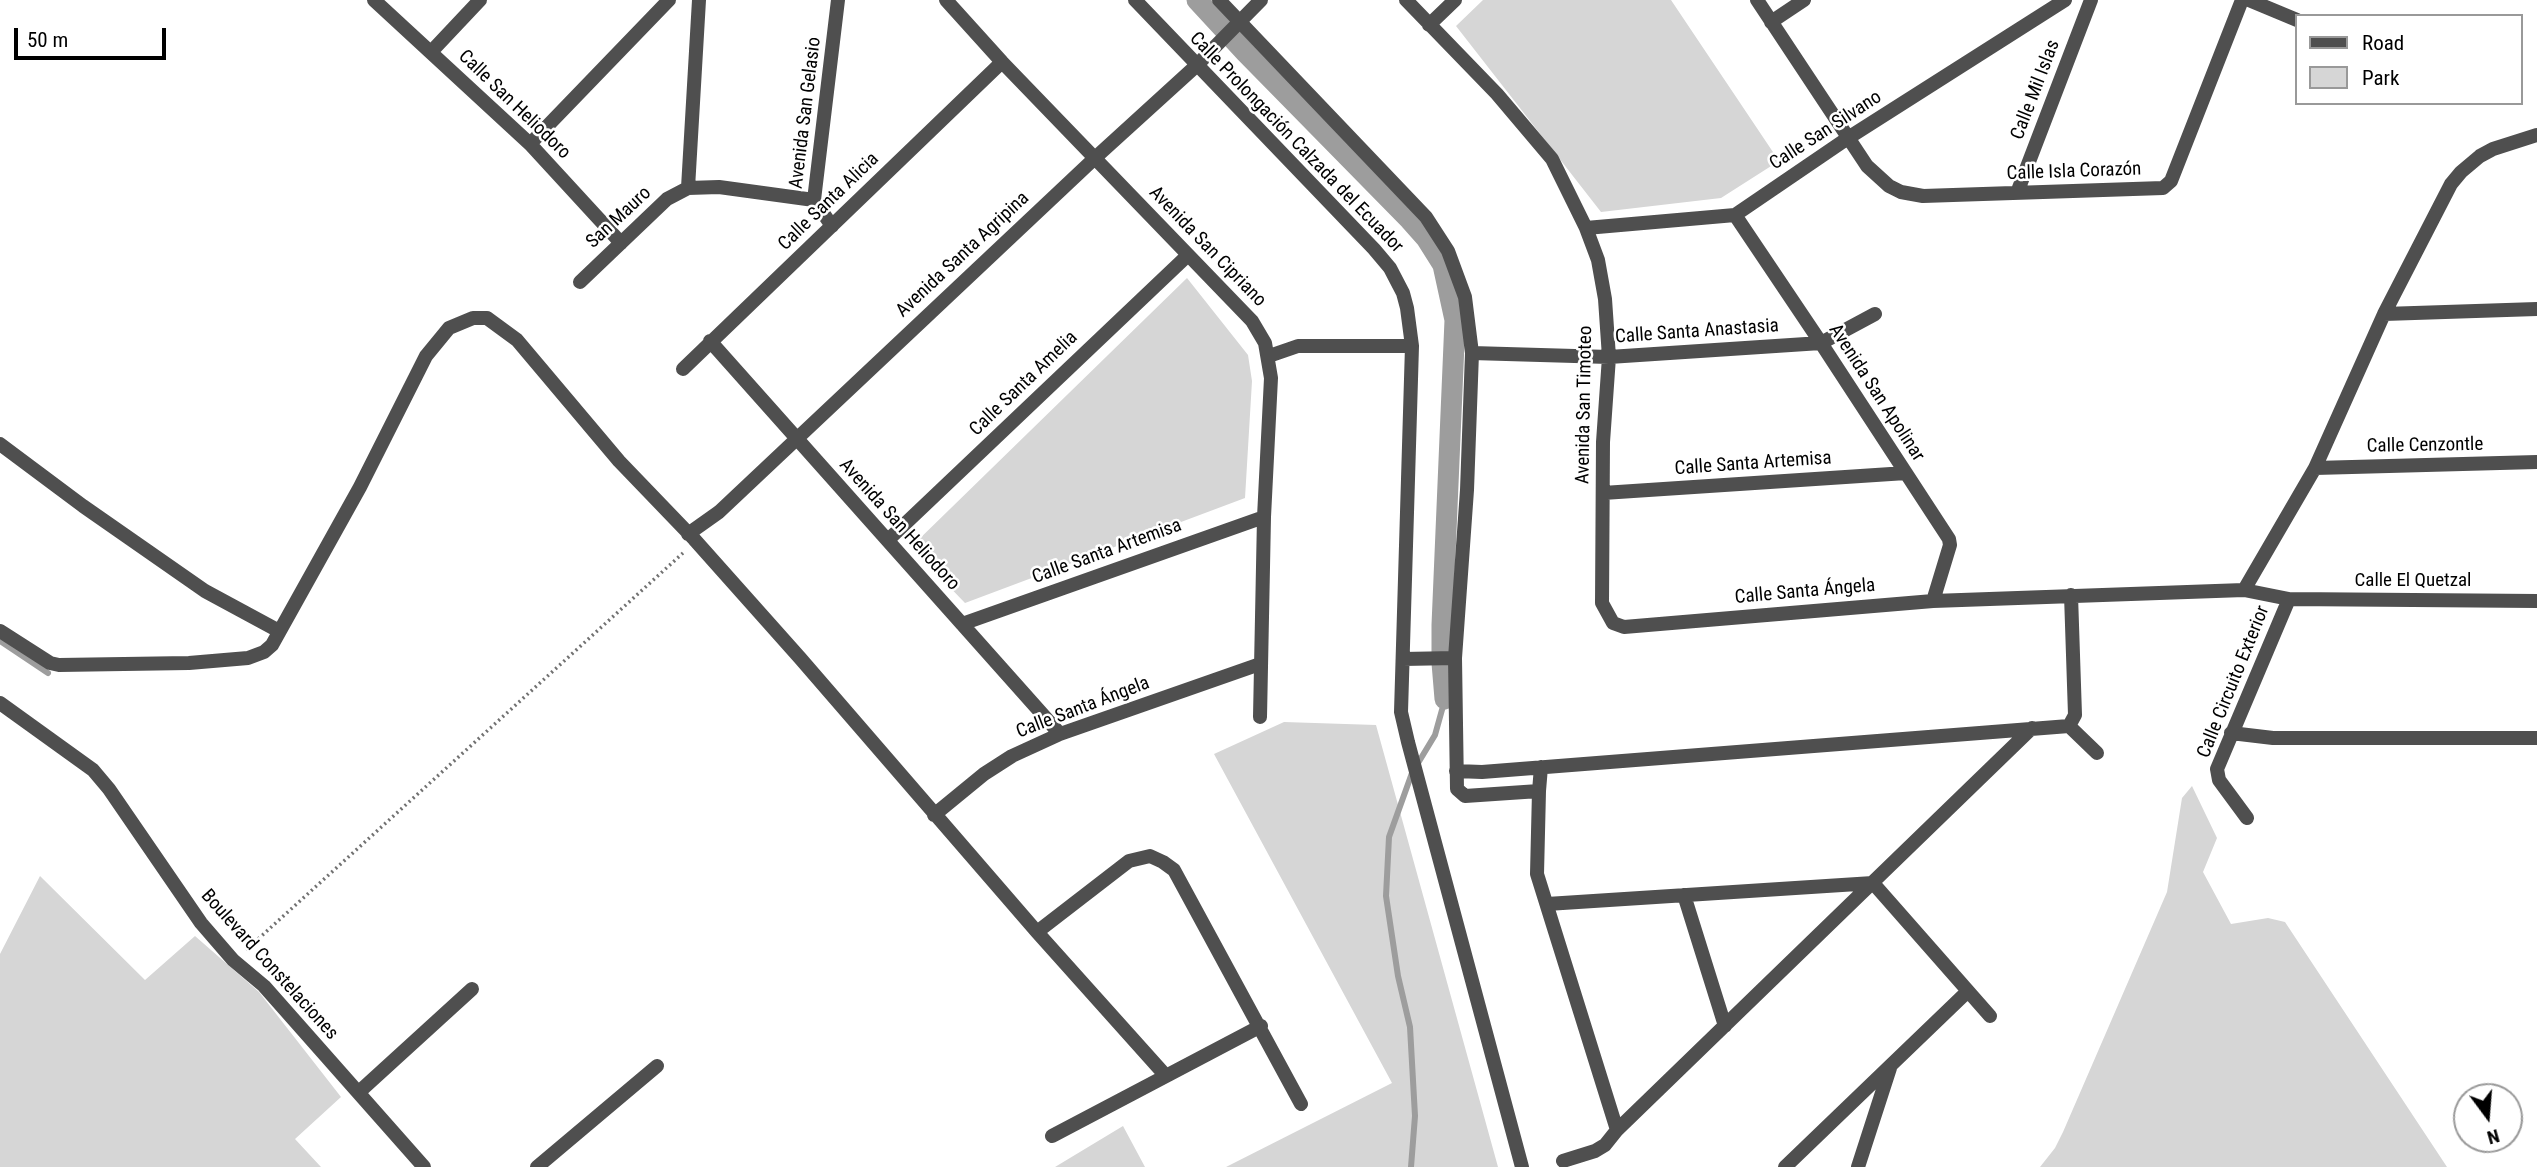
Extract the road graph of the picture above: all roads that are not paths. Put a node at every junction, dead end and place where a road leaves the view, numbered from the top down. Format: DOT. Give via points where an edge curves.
graph roads {
  1 [pos="374,0"];
  2 [pos="480,0"];
  3 [pos="669,0"];
  4 [pos="699,0"];
  5 [pos="838,0"];
  6 [pos="946,0"];
  7 [pos="1135,0"];
  8 [pos="1219,0"];
  9 [pos="1261,0"];
  10 [pos="1406,0"];
  11 [pos="1455,0"];
  12 [pos="1757,0"];
  13 [pos="1804,0"];
  14 [pos="2065,0"];
  15 [pos="2091,0"];
  16 [pos="2242,0"];
  17 [pos="2249,0"];
  18 [pos="2296,20"];
  19 [pos="1771,22"];
  20 [pos="1429,25"];
  21 [pos="1235,26"];
  22 [pos="431,52"];
  23 [pos="1002,62"];
  24 [pos="1196,66"];
  25 [pos="2537,135"];
  26 [pos="1848,138"];
  27 [pos="530,144"];
  28 [pos="1096,157"];
  29 [pos="688,188"];
  30 [pos="2017,193"];
  31 [pos="814,200"];
  32 [pos="1735,215"];
  33 [pos="832,226"];
  34 [pos="1586,228"];
  35 [pos="621,243"];
  36 [pos="1187,256"];
  37 [pos="580,282"];
  38 [pos="2537,309"];
  39 [pos="1875,314"];
  40 [pos="2384,314"];
  41 [pos="710,341"];
  42 [pos="1821,343"];
  43 [pos="1412,346"];
  44 [pos="1472,353"];
  45 [pos="1269,356"];
  46 [pos="1609,357"];
  47 [pos="683,369"];
  48 [pos="797,439"];
  49 [pos="0,444"];
  50 [pos="2537,462"];
  51 [pos="2315,468"];
  52 [pos="1906,473"];
  53 [pos="1603,494"];
  54 [pos="1264,517"];
  55 [pos="691,537"];
  56 [pos="887,540"];
  57 [pos="1601,584"];
  58 [pos="2244,590"];
  59 [pos="2071,595"];
  60 [pos="2289,599"];
  61 [pos="1933,601"];
  62 [pos="2537,601"];
  63 [pos="962,624"];
  64 [pos="0,631"];
  65 [pos="279,631"];
  66 [pos="1455,658"];
  67 [pos="1403,659"];
  68 [pos="1260,664"];
  69 [pos="0,703"];
  70 [pos="1261,717"];
  71 [pos="2069,726"];
  72 [pos="2032,729"];
  73 [pos="2231,733"];
  74 [pos="1060,734"];
  75 [pos="2537,738"];
  76 [pos="2097,752"];
  77 [pos="1541,767"];
  78 [pos="1456,771"];
  79 [pos="1539,791"];
  80 [pos="934,815"];
  81 [pos="2247,818"];
  82 [pos="1873,883"];
  83 [pos="1684,895"];
  84 [pos="1547,904"];
  85 [pos="1037,932"];
  86 [pos="472,989"];
  87 [pos="1968,991"];
  88 [pos="1990,1016"];
  89 [pos="1261,1026"];
  90 [pos="1726,1026"];
  91 [pos="1891,1065"];
  92 [pos="657,1066"];
  93 [pos="1166,1076"];
  94 [pos="359,1092"];
  95 [pos="1301,1104"];
  96 [pos="1617,1130"];
  97 [pos="1052,1136"];
  98 [pos="1563,1161"];
  99 [pos="424,1167"];
  100 [pos="537,1167"];
  101 [pos="1522,1167"];
  102 [pos="1785,1167"];
  103 [pos="1858,1167"];
  1 -- 22 [label="street, Calle San Heliodoro"];
  2 -- 22 [label="street"];
  3 -- 27 [label="street"];
  4 -- 29 [label="street"];
  5 -- 31 [label="street, Avenida San Gelasio"];
  6 -- 23 [label="street, Avenida San Cipriano"];
  7 -- 24 [label="street, Calle Prolongación Calzada del Ecuador"];
  8 -- 21 [label="street"];
  9 -- 21 [label="street, Avenida Santa Agripina"];
  10 -- 20 [label="street, Avenida San Timoteo"];
  11 -- 20 [label="street"];
  12 -- 19 [label="street, Calle Isla Corazón"];
  13 -- 19 [label="street"];
  14 -- 26 [label="street, Calle San Silvano"];
  15 -- 30 [label="street, Calle Mil Islas"];
  16 -- 30 [label="street, Calle Isla Corazón" via="2171,181 2162,188"];
  17 -- 18 [label="street"];
  19 -- 26 [label="street, Calle Isla Corazón"];
  20 -- 34 [label="street, Avenida San Timoteo" via="1552,159"];
  21 -- 24 [label="street, Avenida Santa Agripina"];
  21 -- 44 [label="street" via="1426,217 1459,277"];
  22 -- 27 [label="street, Calle San Heliodoro"];
  23 -- 28 [label="street, Avenida San Cipriano"];
  23 -- 33 [label="street, Calle Santa Alicia"];
  24 -- 28 [label="street, Avenida Santa Agripina"];
  24 -- 43 [label="street, Calle Prolongación Calzada del Ecuador" via="1390,268 1407,308"];
  25 -- 40 [label="street" via="2493,149 2461,172"];
  26 -- 30 [label="street, Calle Isla Corazón" via="1878,178 1901,192 1923,196"];
  26 -- 32 [label="street, Calle San Silvano"];
  27 -- 35 [label="street, Calle San Heliodoro"];
  28 -- 36 [label="street, Avenida San Cipriano"];
  28 -- 48 [label="street, Avenida Santa Agripina"];
  29 -- 31 [label="street" via="719,187"];
  29 -- 35 [label="street, San Mauro" via="667,199"];
  31 -- 33 [label="street, Avenida San Gelasio"];
  32 -- 34 [label="street, Calle San Silvano"];
  32 -- 42 [label="street, Avenida San Apolinar"];
  33 -- 41 [label="street, Calle Santa Alicia"];
  34 -- 46 [label="street, Avenida San Timoteo" via="1603,286"];
  35 -- 37 [label="street, San Mauro"];
  36 -- 45 [label="street, Avenida San Cipriano" via="1252,321"];
  36 -- 56 [label="street, Calle Santa Amelia"];
  38 -- 40 [label="street"];
  39 -- 42 [label="street, Calle Santa Anastasia"];
  40 -- 51 [label="street"];
  41 -- 47 [label="street, Calle Santa Alicia"];
  41 -- 48 [label="street, Avenida San Heliodoro"];
  42 -- 46 [label="street, Calle Santa Anastasia"];
  42 -- 52 [label="street, Avenida San Apolinar"];
  43 -- 45 [label="street" via="1298,345"];
  43 -- 67 [label="street, Calle Prolongación Calzada del Ecuador"];
  44 -- 46 [label="street, Calle Santa Anastasia"];
  44 -- 66 [label="street"];
  45 -- 54 [label="street, Avenida San Cipriano"];
  46 -- 53 [label="street, Avenida San Timoteo"];
  48 -- 55 [label="street, Avenida Santa Agripina"];
  48 -- 56 [label="street, Avenida San Heliodoro"];
  49 -- 65 [label="street" via="205,591"];
  50 -- 51 [label="street, Calle Cenzontle"];
  51 -- 58 [label="street"];
  52 -- 53 [label="street, Calle Santa Artemisa"];
  52 -- 61 [label="street, Avenida San Apolinar" via="1949,539"];
  53 -- 57 [label="street, Avenida San Timoteo"];
  54 -- 63 [label="street, Calle Santa Artemisa"];
  54 -- 68 [label="street, Avenida San Cipriano"];
  55 -- 65 [label="street" via="619,461 517,340 487,318 473,318 449,328 426,356 360,487"];
  55 -- 80 [label="street"];
  56 -- 63 [label="street, Avenida San Heliodoro"];
  57 -- 61 [label="street, Calle Santa Ángela" via="1601,603 1607,616 1624,627"];
  58 -- 59 [label="street, Calle Santa Ángela"];
  58 -- 60 [label="street, Calle El Quetzal"];
  59 -- 61 [label="street, Calle Santa Ángela"];
  59 -- 71 [label="street" via="2075,715"];
  60 -- 62 [label="street, Calle El Quetzal"];
  60 -- 73 [label="street, Calle Circuito Exterior"];
  63 -- 74 [label="street, Avenida San Heliodoro"];
  64 -- 65 [label="street" via="60,665 229,660 264,652"];
  66 -- 67 [label="street"];
  66 -- 78 [label="street"];
  67 -- 101 [label="street, Calle Prolongación Calzada del Ecuador" via="1401,712 1411,756"];
  68 -- 70 [label="street, Avenida San Cipriano"];
  68 -- 74 [label="street, Calle Santa Ángela"];
  69 -- 94 [label="street, Boulevard Constelaciones" via="93,770 177,891 233,960 264,986"];
  71 -- 72 [label="street"];
  71 -- 76 [label="street"];
  72 -- 77 [label="street"];
  72 -- 82 [label="street"];
  73 -- 75 [label="street" via="2273,738"];
  73 -- 81 [label="street, Calle Circuito Exterior" via="2217,769 2219,780"];
  74 -- 80 [label="street, Calle Santa Ángela" via="1012,756"];
  77 -- 78 [label="street"];
  77 -- 79 [label="street"];
  78 -- 79 [label="street" via="1457,789 1465,796"];
  79 -- 84 [label="street" via="1537,874"];
  80 -- 85 [label="street"];
  82 -- 83 [label="street"];
  82 -- 87 [label="street"];
  82 -- 90 [label="street"];
  83 -- 84 [label="street"];
  83 -- 90 [label="street"];
  84 -- 96 [label="street"];
  85 -- 89 [label="street" via="1129,862 1150,856 1174,870"];
  85 -- 93 [label="street"];
  86 -- 94 [label="street"];
  87 -- 88 [label="street"];
  87 -- 91 [label="street"];
  89 -- 93 [label="street"];
  89 -- 95 [label="street"];
  90 -- 96 [label="street"];
  91 -- 102 [label="street"];
  91 -- 103 [label="street"];
  92 -- 100 [label="street"];
  93 -- 97 [label="street"];
  94 -- 99 [label="street, Boulevard Constelaciones"];
  96 -- 98 [label="street" via="1595,1151"];
}
